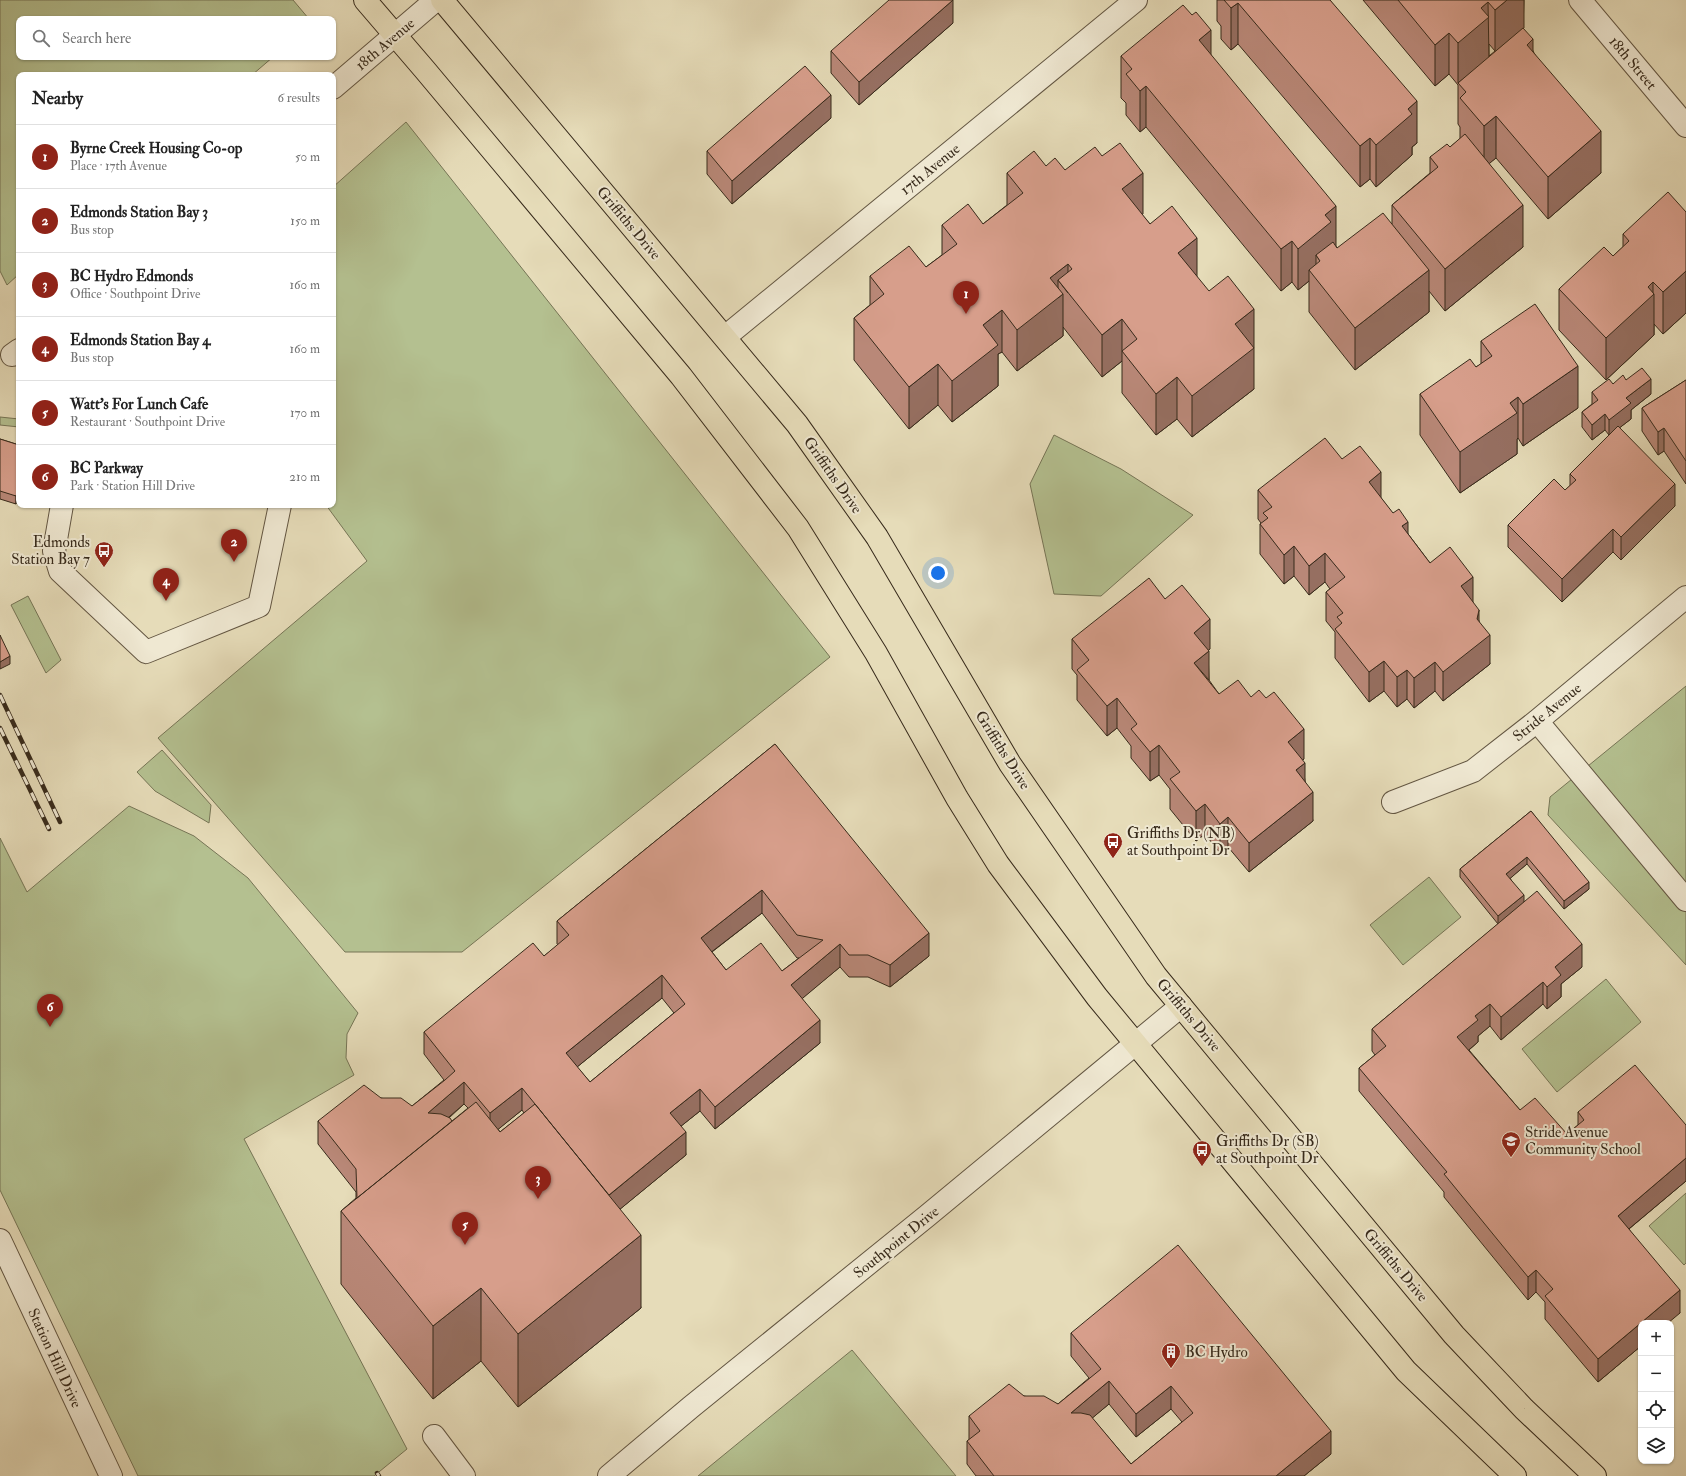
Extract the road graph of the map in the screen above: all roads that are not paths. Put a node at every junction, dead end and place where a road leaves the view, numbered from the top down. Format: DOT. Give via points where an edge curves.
graph roads {
  1 [pos="365,0"];
  2 [pos="436,0"];
  3 [pos="442,0"];
  4 [pos="1136,0"];
  5 [pos="1580,0"];
  6 [pos="395,35"];
  7 [pos="336,85"];
  8 [pos="1686,126"];
  9 [pos="725,337"];
  10 [pos="61,508"];
  11 [pos="279,508"];
  12 [pos="1686,597"];
  13 [pos="1537,721"];
  14 [pos="1393,802"];
  15 [pos="1686,900"];
  16 [pos="1181,1006"];
  17 [pos="1135,1044"];
  18 [pos="0,1240"];
  19 [pos="434,1436"];
  20 [pos="111,1476"];
  21 [pos="464,1476"];
  22 [pos="609,1476"];
  23 [pos="1515,1476"];
  24 [pos="1595,1476"];
  1 -- 6 [label="main road"];
  2 -- 6 [label="street, 18th Avenue"];
  3 -- 9 [label="main road, Griffiths Drive"];
  4 -- 9 [label="street, 17th Avenue"];
  5 -- 8 [label="street, 18th Street"];
  6 -- 7 [label="street, 18th Avenue"];
  6 -- 17 [label="main road" via="680,376 798,528 876,653 957,798 998,864"];
  9 -- 16 [label="main road, Griffiths Drive" via="797,424 877,537 1010,764 1156,976"];
  10 -- 11 [label="street" via="54,551 60,571 146,652 259,606"];
  12 -- 13 [label="street, Stride Avenue"];
  13 -- 14 [label="street, Stride Avenue" via="1474,771"];
  13 -- 15 [label="street"];
  16 -- 17 [label="street, Southpoint Drive"];
  16 -- 24 [label="main road, Griffiths Drive" via="1454,1335 1524,1409"];
  17 -- 22 [label="street, Southpoint Drive"];
  17 -- 23 [label="main road" via="1406,1371"];
  18 -- 20 [label="street, Station Hill Drive"];
  19 -- 21 [label="street"];
}
